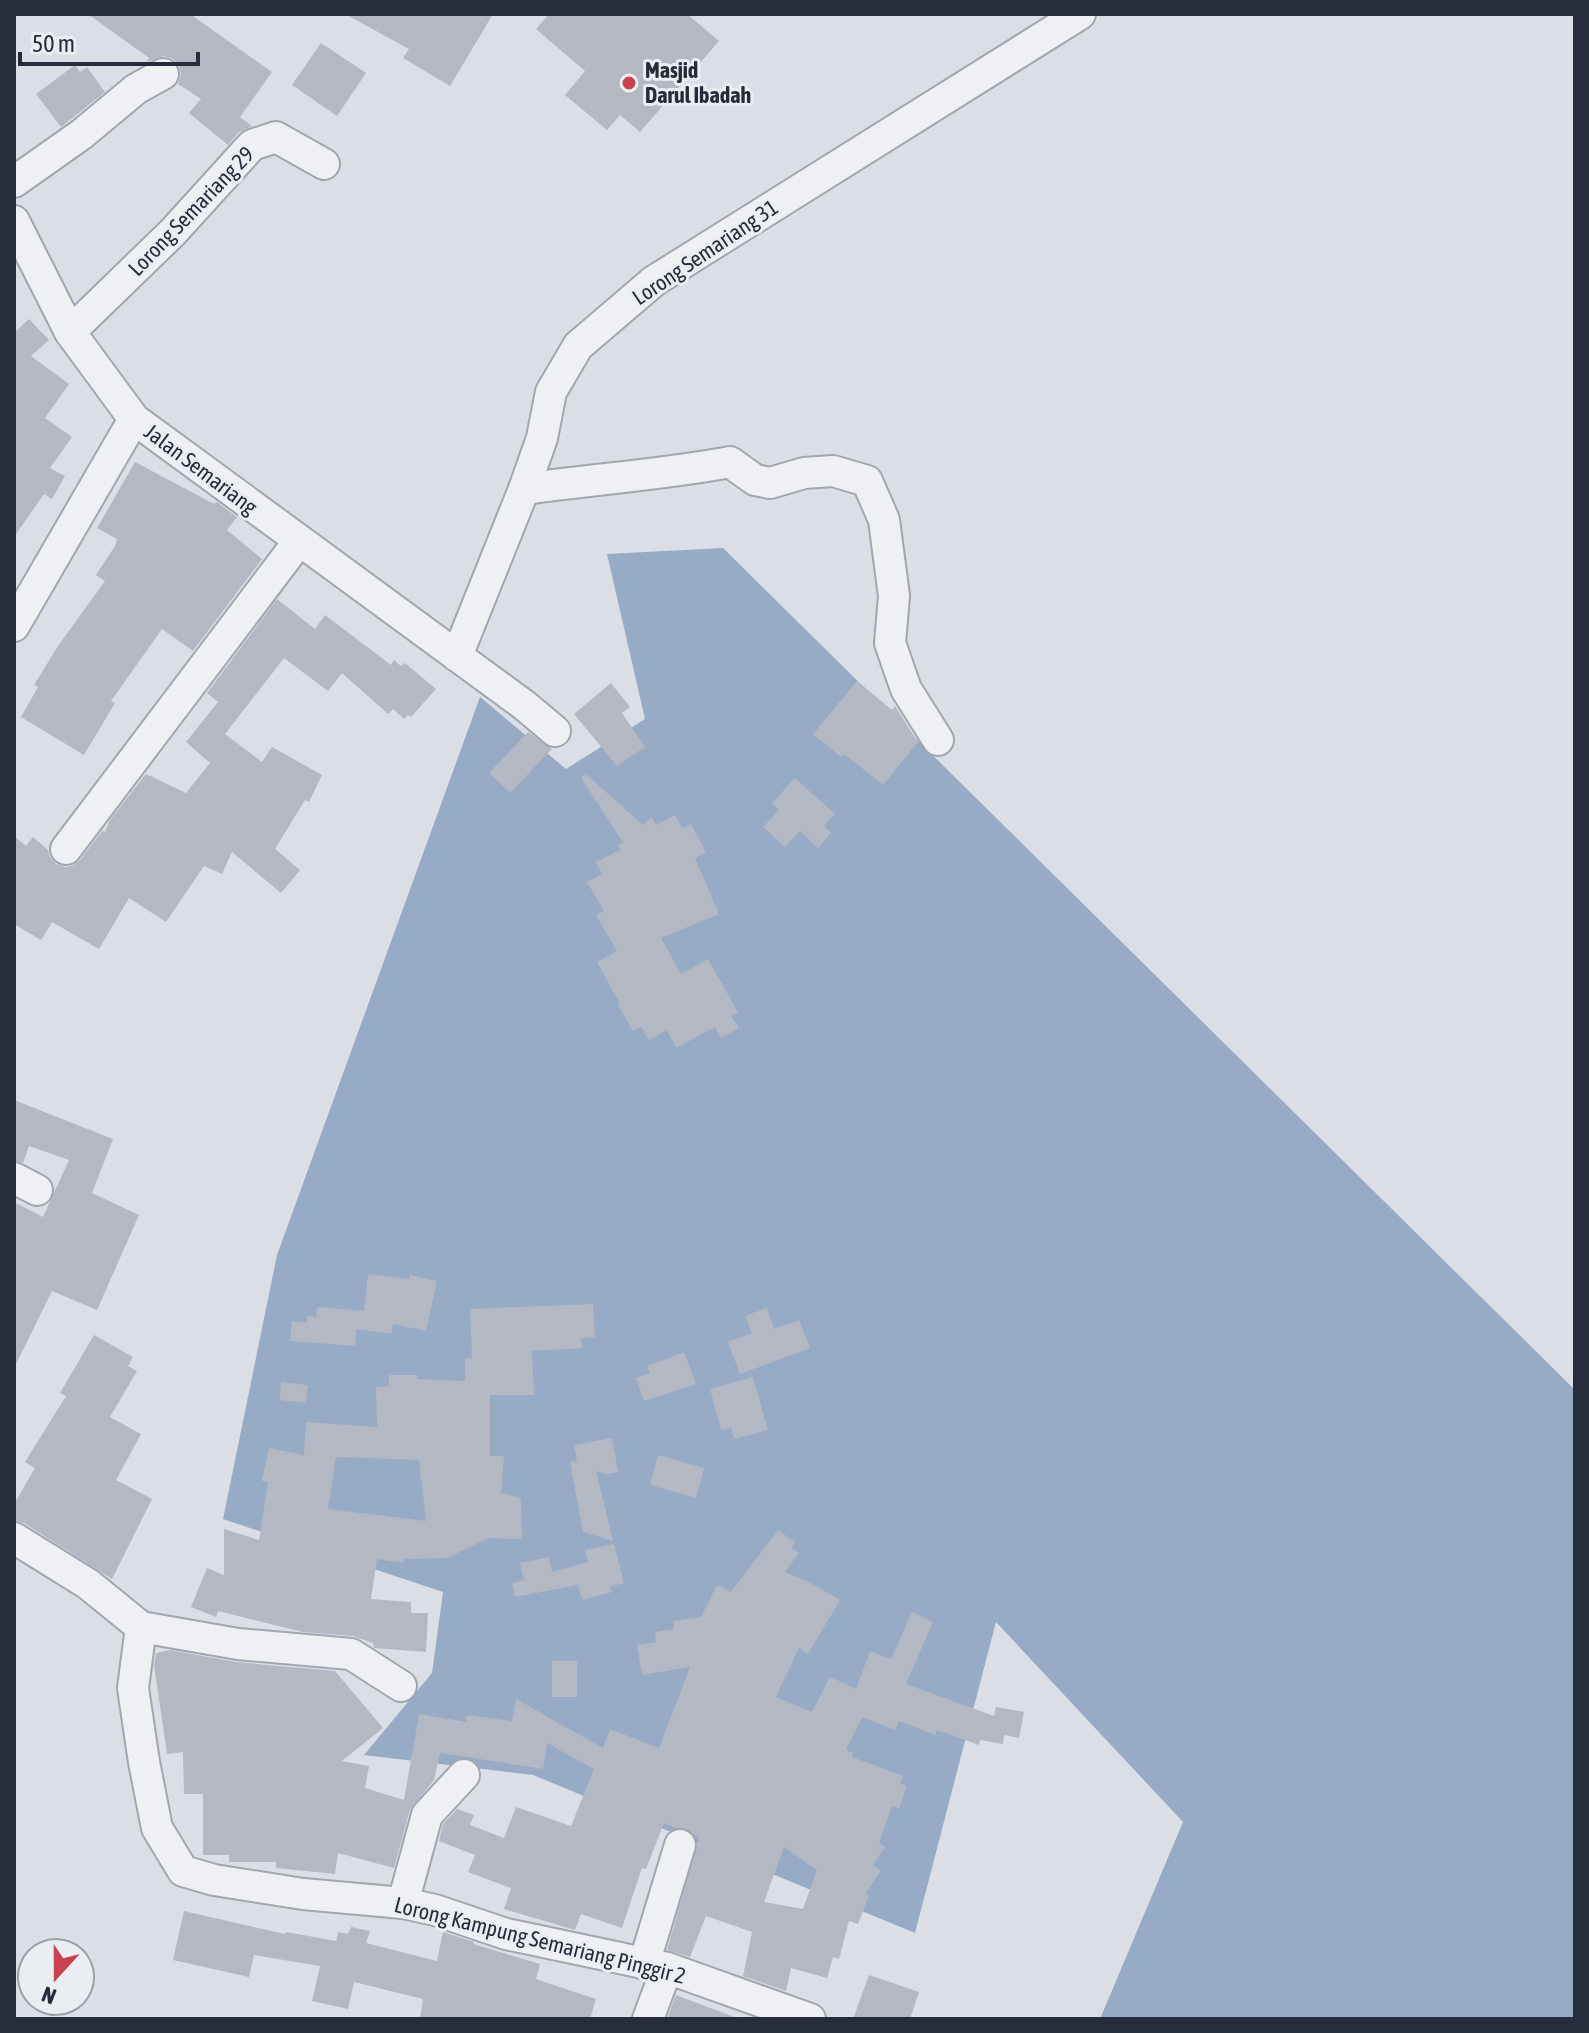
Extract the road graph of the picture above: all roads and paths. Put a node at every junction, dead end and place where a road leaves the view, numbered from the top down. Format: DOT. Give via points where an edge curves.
graph roads {
  1 [pos="1080,14"];
  2 [pos="163,74"];
  3 [pos="324,164"];
  4 [pos="14,182"];
  5 [pos="14,221"];
  6 [pos="70,332"];
  7 [pos="134,419"];
  8 [pos="524,489"];
  9 [pos="299,541"];
  10 [pos="14,626"];
  11 [pos="457,656"];
  12 [pos="555,731"];
  13 [pos="938,740"];
  14 [pos="66,849"];
  15 [pos="14,1538"];
  16 [pos="141,1627"];
  17 [pos="401,1686"];
  18 [pos="464,1775"];
  19 [pos="680,1845"];
  20 [pos="403,1903"];
  21 [pos="655,1966"];
  22 [pos="648,2019"];
  23 [pos="810,2019"];
  1 -- 8 [label="street, Lorong Semariang 31" via="643,290 578,346 551,392"];
  2 -- 4 [label="street"];
  3 -- 6 [label="street, Lorong Semariang 29" via="276,137 252,145 173,232"];
  5 -- 6 [label="street, Jalan Semariang"];
  6 -- 7 [label="street, Jalan Semariang"];
  7 -- 9 [label="street, Jalan Semariang"];
  7 -- 10 [label="street"];
  8 -- 11 [label="street, Lorong Semariang 31"];
  8 -- 13 [label="street" via="730,462 755,480 770,483 833,471 867,481 884,520 894,596 890,643 906,689"];
  9 -- 11 [label="street, Jalan Semariang"];
  9 -- 14 [label="street"];
  11 -- 12 [label="street, Jalan Semariang"];
  15 -- 16 [label="street" via="88,1584"];
  16 -- 17 [label="street" via="238,1644 351,1654"];
  16 -- 20 [label="street, Lorong Kampung Semariang Pinggir 2" via="133,1688 144,1762 157,1828 183,1871 303,1894"];
  18 -- 20 [label="street" via="427,1815"];
  19 -- 21 [label="street"];
  20 -- 21 [label="street, Lorong Kampung Semariang Pinggir 2" via="506,1934"];
  21 -- 22 [label="street"];
  21 -- 23 [label="street, Lorong Kampung Semariang Pinggir 2"];
}
